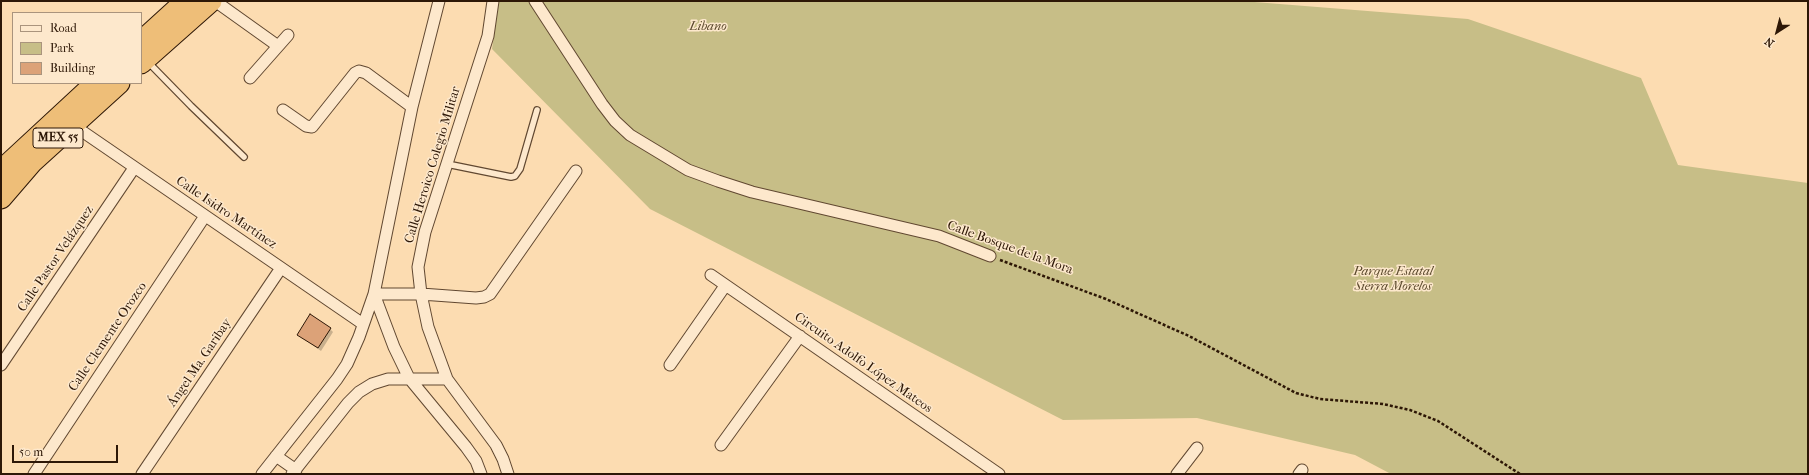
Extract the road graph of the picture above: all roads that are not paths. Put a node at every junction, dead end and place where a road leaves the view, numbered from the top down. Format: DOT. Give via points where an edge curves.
graph roads {
  1 [pos="186,1"];
  2 [pos="211,1"];
  3 [pos="215,1"];
  4 [pos="439,1"];
  5 [pos="493,1"];
  6 [pos="535,1"];
  7 [pos="288,35"];
  8 [pos="278,46"];
  9 [pos="142,55"];
  10 [pos="250,78"];
  11 [pos="95,84"];
  12 [pos="118,84"];
  13 [pos="412,106"];
  14 [pos="283,110"];
  15 [pos="536,110"];
  16 [pos="73,125"];
  17 [pos="244,157"];
  18 [pos="447,164"];
  19 [pos="134,168"];
  20 [pos="1,171"];
  21 [pos="576,171"];
  22 [pos="1,198"];
  23 [pos="205,216"];
  24 [pos="990,256"];
  25 [pos="280,268"];
  26 [pos="711,275"];
  27 [pos="725,286"];
  28 [pos="374,294"];
  29 [pos="421,294"];
  30 [pos="363,324"];
  31 [pos="800,336"];
  32 [pos="1,365"];
  33 [pos="670,365"];
  34 [pos="409,378"];
  35 [pos="446,379"];
  36 [pos="721,445"];
  37 [pos="1197,448"];
  38 [pos="276,456"];
  39 [pos="294,472"];
  40 [pos="34,474"];
  41 [pos="142,474"];
  42 [pos="262,474"];
  43 [pos="481,474"];
  44 [pos="508,474"];
  45 [pos="999,474"];
  46 [pos="1177,474"];
  1 -- 9 [label="highway"];
  2 -- 9 [label="highway"];
  3 -- 8 [label="street"];
  4 -- 13 [label="street, Calle Heroico Colegio Militar"];
  5 -- 18 [label="street, Calle Heroico Colegio Militar" via="488,36"];
  6 -- 24 [label="street, Calle Bosque de la Mora" via="615,121 630,135 688,170 752,192 939,236"];
  7 -- 8 [label="street"];
  8 -- 10 [label="street"];
  9 -- 17 [label="lane"];
  11 -- 20 [label="highway, MEX 55"];
  12 -- 16 [label="highway, MEX 55"];
  13 -- 14 [label="street" via="366,73 359,71 312,127 306,126"];
  13 -- 28 [label="street, Calle Heroico Colegio Militar"];
  15 -- 18 [label="lane" via="520,169 515,176"];
  16 -- 19 [label="street, Calle Isidro Martínez"];
  16 -- 22 [label="highway, MEX 55" via="32,162"];
  18 -- 29 [label="street, Calle Heroico Colegio Militar" via="422,246 418,267"];
  19 -- 23 [label="street, Calle Isidro Martínez"];
  19 -- 32 [label="street, Calle Pastor Velázquez"];
  21 -- 29 [label="street" via="490,294 484,298 476,298"];
  23 -- 25 [label="street, Calle Isidro Martínez"];
  23 -- 40 [label="street, Calle Clemente Orozco"];
  25 -- 30 [label="street, Calle Isidro Martínez"];
  25 -- 41 [label="street, Ángel Ma. Garibay"];
  26 -- 27 [label="street, Circuito Adolfo López Mateos"];
  27 -- 31 [label="street, Circuito Adolfo López Mateos"];
  27 -- 33 [label="street"];
  28 -- 29 [label="street"];
  28 -- 30 [label="street, Calle Heroico Colegio Militar"];
  28 -- 34 [label="street"];
  29 -- 35 [label="street, Calle Heroico Colegio Militar" via="434,349"];
  30 -- 38 [label="street, Calle Heroico Colegio Militar" via="347,364"];
  31 -- 36 [label="street"];
  31 -- 45 [label="street, Circuito Adolfo López Mateos"];
  34 -- 35 [label="street"];
  34 -- 39 [label="street" via="388,379 359,392"];
  34 -- 43 [label="street" via="466,446"];
  35 -- 44 [label="street, Calle Heroico Colegio Militar" via="496,445"];
  37 -- 46 [label="street"];
  38 -- 39 [label="street"];
  38 -- 42 [label="street, Calle Heroico Colegio Militar"];
}
